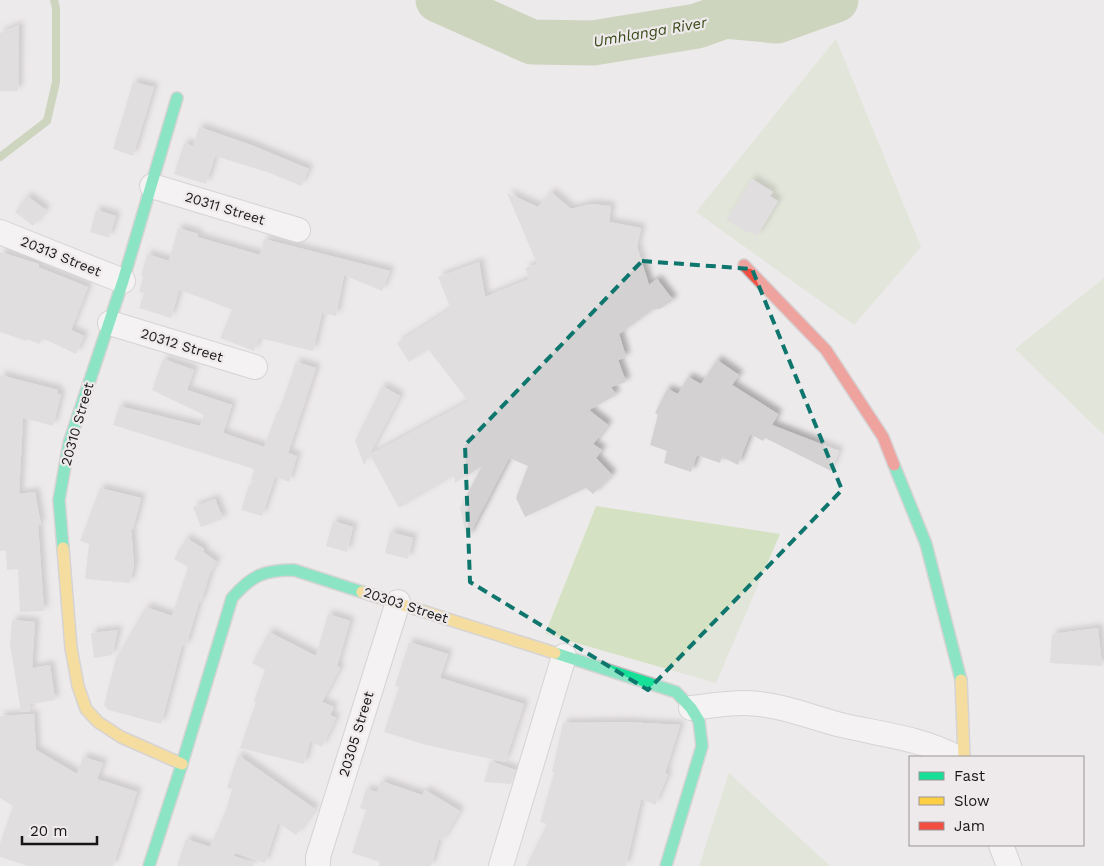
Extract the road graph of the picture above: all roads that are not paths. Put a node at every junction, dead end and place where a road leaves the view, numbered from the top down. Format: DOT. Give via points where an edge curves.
graph roads {
  1 [pos="177,98"];
  2 [pos="152,186"];
  3 [pos="298,230"];
  4 [pos="0,232"];
  5 [pos="744,265"];
  6 [pos="123,281"];
  7 [pos="110,323"];
  8 [pos="254,367"];
  9 [pos="398,602"];
  10 [pos="564,656"];
  11 [pos="691,708"];
  12 [pos="954,756"];
  13 [pos="964,756"];
  14 [pos="182,764"];
  15 [pos="1001,846"];
  16 [pos="149,866"];
  17 [pos="318,866"];
  18 [pos="501,866"];
  19 [pos="666,866"];
  20 [pos="1009,866"];
  1 -- 2 [label="street, 20310 Street"];
  2 -- 3 [label="street, 20311 Street"];
  2 -- 6 [label="street, 20310 Street"];
  4 -- 6 [label="street, 20313 Street"];
  5 -- 13 [label="street" via="826,350 883,437 926,544 961,675"];
  6 -- 7 [label="street, 20310 Street"];
  7 -- 8 [label="street, 20312 Street"];
  7 -- 14 [label="street, 20310 Street" via="69,443 60,500 71,648 83,701 98,722"];
  9 -- 10 [label="street, 20303 Street"];
  9 -- 14 [label="street, 20303 Street" via="294,570 277,569 245,582 232,598"];
  9 -- 17 [label="street, 20305 Street" via="318,857"];
  10 -- 11 [label="street, 20303 Street" via="676,692"];
  10 -- 18 [label="street"];
  11 -- 12 [label="street" via="744,703 769,705 899,738"];
  11 -- 19 [label="street, 20303 Street" via="699,721 702,746"];
  14 -- 16 [label="street, 20303 Street"];
  15 -- 20 [label="street"];
}
